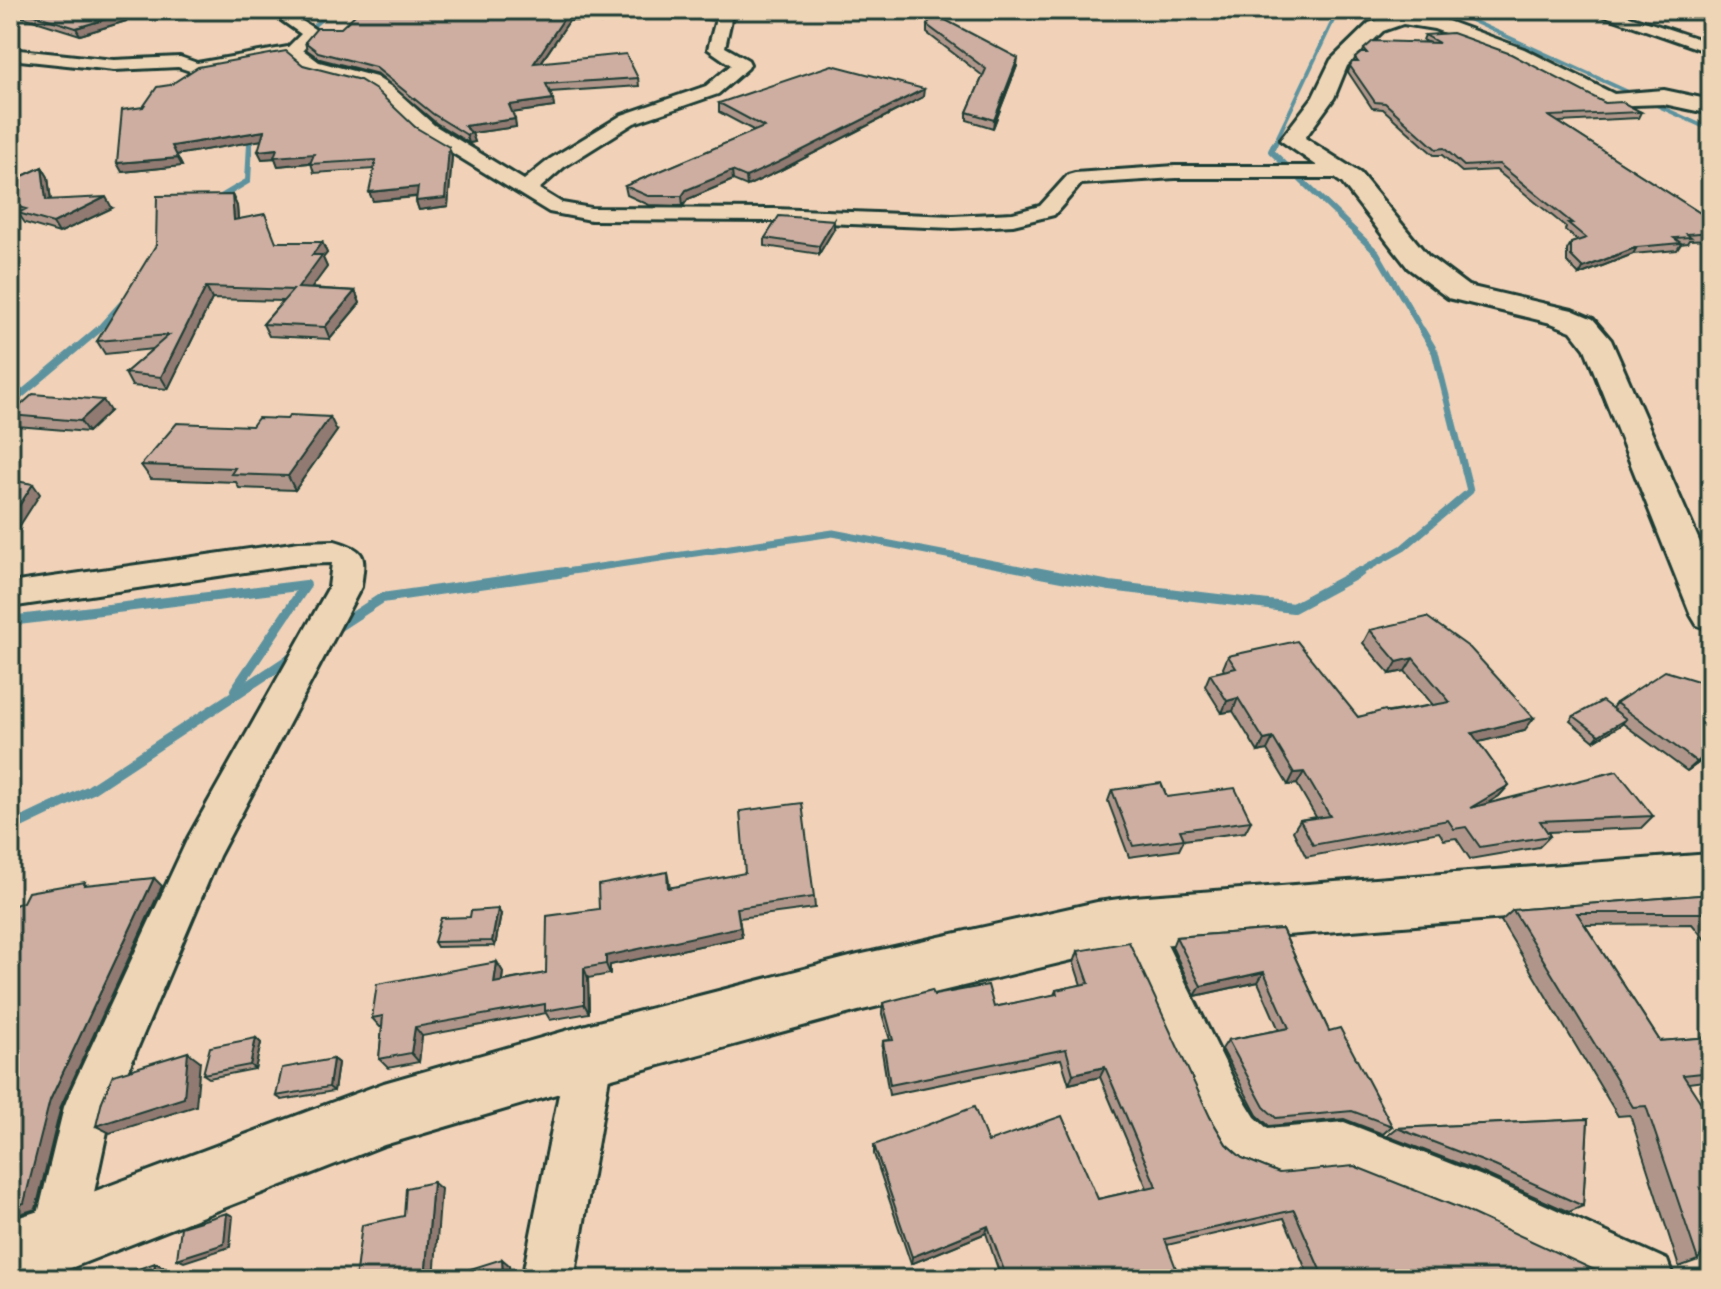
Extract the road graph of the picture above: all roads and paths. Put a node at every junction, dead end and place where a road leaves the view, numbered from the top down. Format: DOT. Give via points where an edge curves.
graph roads {
  1 [pos="275,10"];
  2 [pos="678,10"];
  3 [pos="1596,10"];
  4 [pos="1711,48"];
  5 [pos="10,54"];
  6 [pos="303,59"];
  7 [pos="1711,107"];
  8 [pos="1343,172"];
  9 [pos="526,189"];
  10 [pos="10,595"];
  11 [pos="1711,615"];
  12 [pos="1711,878"];
  13 [pos="1134,922"];
  14 [pos="590,1054"];
  15 [pos="34,1246"];
  16 [pos="548,1279"];
  17 [pos="1648,1279"];
  1 -- 6 [label="street" via="310,33"];
  2 -- 9 [label="street" via="724,15 716,49 742,64 712,90 628,119"];
  3 -- 4 [label="street"];
  5 -- 6 [label="street" via="114,65 180,62 196,68"];
  6 -- 9 [label="street" via="370,81 427,129"];
  7 -- 8 [label="street" via="1664,97 1611,101 1504,48 1438,24 1393,19 1376,27 1338,64 1323,98 1292,140"];
  8 -- 9 [label="street" via="1075,179 1047,211 953,222 591,214 556,208"];
  8 -- 11 [label="street" via="1418,262 1458,292 1582,325 1600,347"];
  10 -- 15 [label="street" via="299,553 335,552 349,558 345,587 202,850 88,1107"];
  12 -- 13 [label="main road"];
  13 -- 14 [label="main road" via="858,983"];
  13 -- 17 [label="street" via="1222,1108 1253,1148 1285,1154 1344,1147 1464,1194"];
  14 -- 15 [label="main road" via="384,1114"];
  14 -- 16 [label="street"];
}
